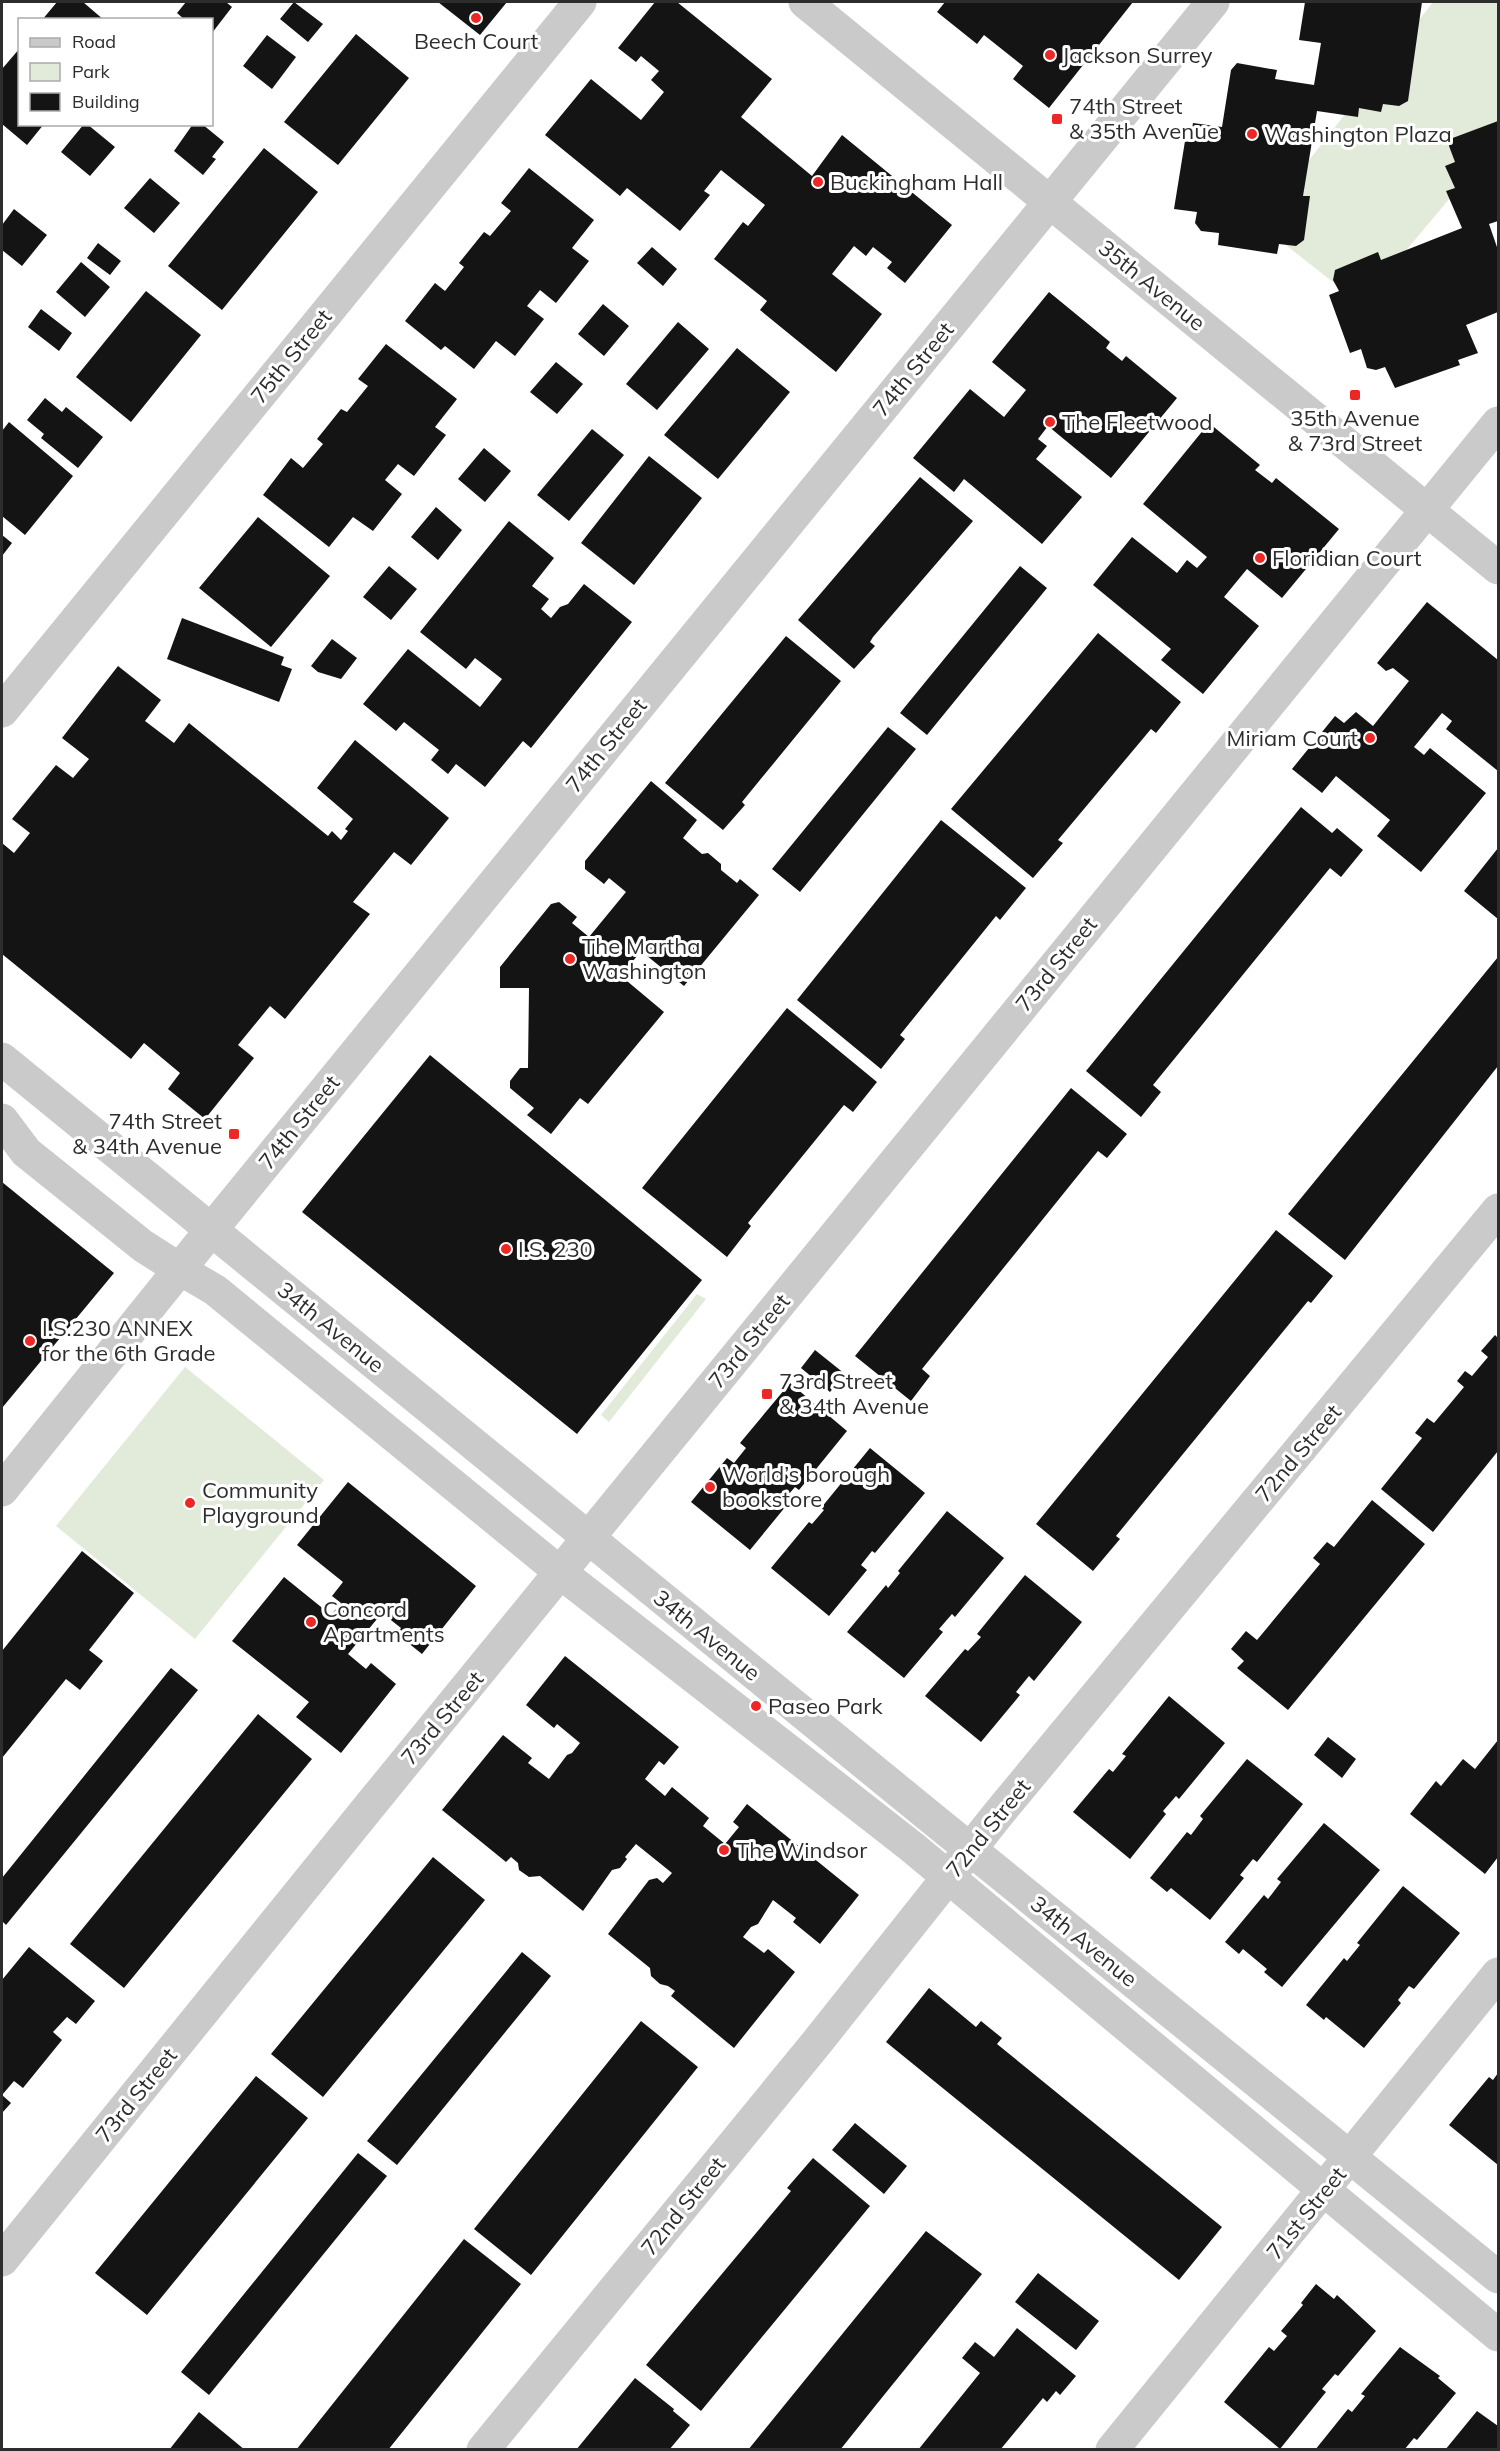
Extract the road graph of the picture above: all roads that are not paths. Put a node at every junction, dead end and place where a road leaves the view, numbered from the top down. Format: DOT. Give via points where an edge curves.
graph roads {
  1 [pos="580,2"];
  2 [pos="805,2"];
  3 [pos="1213,2"];
  4 [pos="1050,201"];
  5 [pos="1498,423"];
  6 [pos="1428,510"];
  7 [pos="1498,568"];
  8 [pos="2,711"];
  9 [pos="2,1059"];
  10 [pos="2,1120"];
  11 [pos="1498,1210"];
  12 [pos="212,1228"];
  13 [pos="179,1269"];
  14 [pos="2,1490"];
  15 [pos="589,1539"];
  16 [pos="561,1573"];
  17 [pos="970,1849"];
  18 [pos="948,1877"];
  19 [pos="1498,1974"];
  20 [pos="1351,2157"];
  21 [pos="1324,2190"];
  22 [pos="2,2260"];
  23 [pos="1498,2277"];
  24 [pos="1498,2335"];
  25 [pos="483,2450"];
  26 [pos="1112,2450"];
  1 -- 8 [label="street, 75th Street"];
  2 -- 4 [label="street, 35th Avenue"];
  3 -- 4 [label="street, 74th Street"];
  4 -- 6 [label="street, 35th Avenue"];
  4 -- 12 [label="street, 74th Street"];
  5 -- 6 [label="street, 73rd Street"];
  6 -- 7 [label="street, 35th Avenue"];
  6 -- 15 [label="street, 73rd Street"];
  9 -- 12 [label="street, 34th Avenue"];
  10 -- 13 [label="street, 34th Avenue" via="26,1152 143,1246"];
  11 -- 17 [label="street, 72nd Street"];
  12 -- 13 [label="street, 74th Street"];
  12 -- 15 [label="street, 34th Avenue"];
  13 -- 14 [label="street, 74th Street"];
  13 -- 16 [label="street, 34th Avenue" via="215,1290"];
  15 -- 16 [label="street, 73rd Street"];
  15 -- 17 [label="street, 34th Avenue"];
  16 -- 18 [label="street, 34th Avenue"];
  16 -- 22 [label="street, 73rd Street"];
  17 -- 18 [label="street, 72nd Street"];
  17 -- 20 [label="street, 34th Avenue"];
  18 -- 21 [label="street, 34th Avenue"];
  18 -- 25 [label="street, 72nd Street"];
  19 -- 20 [label="street, 71st Street"];
  20 -- 21 [label="street, 71st Street"];
  20 -- 23 [label="street, 34th Avenue"];
  21 -- 24 [label="street, 34th Avenue"];
  21 -- 26 [label="street, 71st Street"];
}
